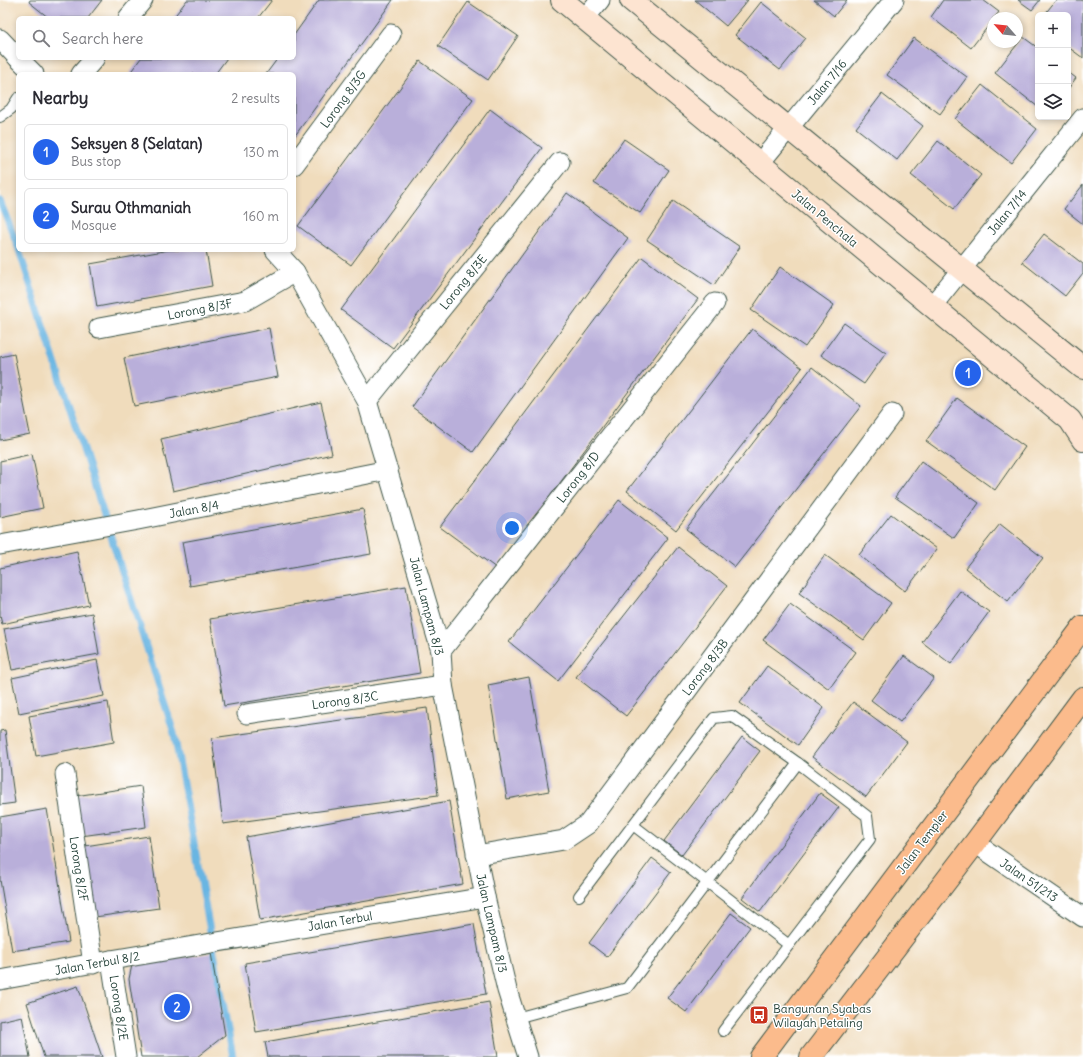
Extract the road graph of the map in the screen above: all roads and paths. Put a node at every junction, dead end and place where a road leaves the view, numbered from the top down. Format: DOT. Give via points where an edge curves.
graph roads {
  1 [pos="143,0"];
  2 [pos="562,0"];
  3 [pos="600,0"];
  4 [pos="631,0"];
  5 [pos="894,0"];
  6 [pos="130,16"];
  7 [pos="584,19"];
  8 [pos="391,34"];
  9 [pos="0,39"];
  10 [pos="16,56"];
  11 [pos="20,60"];
  12 [pos="93,60"];
  13 [pos="31,72"];
  14 [pos="84,72"];
  15 [pos="16,101"];
  16 [pos="0,117"];
  17 [pos="1083,118"];
  18 [pos="789,129"];
  19 [pos="296,162"];
  20 [pos="560,162"];
  21 [pos="759,164"];
  22 [pos="277,252"];
  23 [pos="962,269"];
  24 [pos="295,272"];
  25 [pos="715,303"];
  26 [pos="932,306"];
  27 [pos="100,328"];
  28 [pos="1083,368"];
  29 [pos="367,401"];
  30 [pos="892,414"];
  31 [pos="1083,440"];
  32 [pos="388,470"];
  33 [pos="0,545"];
  34 [pos="1083,627"];
  35 [pos="441,651"];
  36 [pos="443,685"];
  37 [pos="1083,698"];
  38 [pos="247,714"];
  39 [pos="798,763"];
  40 [pos="65,774"];
  41 [pos="633,825"];
  42 [pos="975,843"];
  43 [pos="476,855"];
  44 [pos="708,882"];
  45 [pos="579,896"];
  46 [pos="485,897"];
  47 [pos="1083,917"];
  48 [pos="789,945"];
  49 [pos="195,946"];
  50 [pos="102,962"];
  51 [pos="0,980"];
  52 [pos="516,1018"];
  53 [pos="722,1031"];
  54 [pos="126,1057"];
  55 [pos="528,1057"];
  56 [pos="761,1057"];
  57 [pos="811,1057"];
  1 -- 6 [label="street"];
  2 -- 7 [label="main road, Jalan Penchala"];
  3 -- 7 [label="street"];
  4 -- 18 [label="main road"];
  5 -- 18 [label="street, Jalan 7/16"];
  7 -- 21 [label="main road, Jalan Penchala"];
  8 -- 19 [label="street, Lorong 8/3G"];
  9 -- 10 [label="street"];
  11 -- 13 [label="street"];
  12 -- 14 [label="street"];
  15 -- 16 [label="lane" via="11,109"];
  17 -- 23 [label="street, Jalan 7/14"];
  18 -- 21 [label="street, Jalan 7/16"];
  18 -- 23 [label="main road"];
  20 -- 29 [label="street, Lorong 8/3E"];
  21 -- 26 [label="main road, Jalan Penchala"];
  22 -- 24 [label="street, Jalan Lampam 8/3"];
  23 -- 26 [label="street, Jalan 7/14"];
  23 -- 28 [label="main road"];
  24 -- 27 [label="street, Lorong 8/3F" via="245,301"];
  24 -- 29 [label="street, Jalan Lampam 8/3"];
  25 -- 35 [label="street, Lorong 8/D"];
  26 -- 31 [label="main road, Jalan Penchala" via="1070,420"];
  29 -- 32 [label="street, Jalan Lampam 8/3"];
  30 -- 43 [label="street, Lorong 8/3B" via="588,824 564,840"];
  32 -- 33 [label="street, Jalan 8/4"];
  32 -- 35 [label="street, Jalan Lampam 8/3"];
  34 -- 56 [label="main road, Jalan Templer"];
  35 -- 36 [label="street, Jalan Lampam 8/3"];
  36 -- 38 [label="street, Lorong 8/3C"];
  36 -- 43 [label="street, Jalan Lampam 8/3"];
  37 -- 42 [label="main road"];
  39 -- 41 [label="lane" via="732,716 714,718"];
  39 -- 44 [label="lane"];
  39 -- 48 [label="lane" via="866,816 870,840"];
  40 -- 50 [label="street, Lorong 8/2F"];
  41 -- 44 [label="lane"];
  41 -- 45 [label="lane"];
  42 -- 47 [label="street, Jalan 51/213"];
  42 -- 57 [label="main road"];
  43 -- 46 [label="street, Jalan Lampam 8/3"];
  44 -- 48 [label="lane"];
  44 -- 52 [label="lane" via="626,988"];
  46 -- 49 [label="street, Jalan Terbul"];
  46 -- 52 [label="street, Jalan Lampam 8/3"];
  48 -- 53 [label="lane"];
  49 -- 50 [label="street, Jalan Terbul 8/2"];
  50 -- 51 [label="street, Jalan Terbul 8/2"];
  50 -- 54 [label="street, Lorong 8/2E"];
  52 -- 55 [label="street, Jalan Lampam 8/3"];
}
